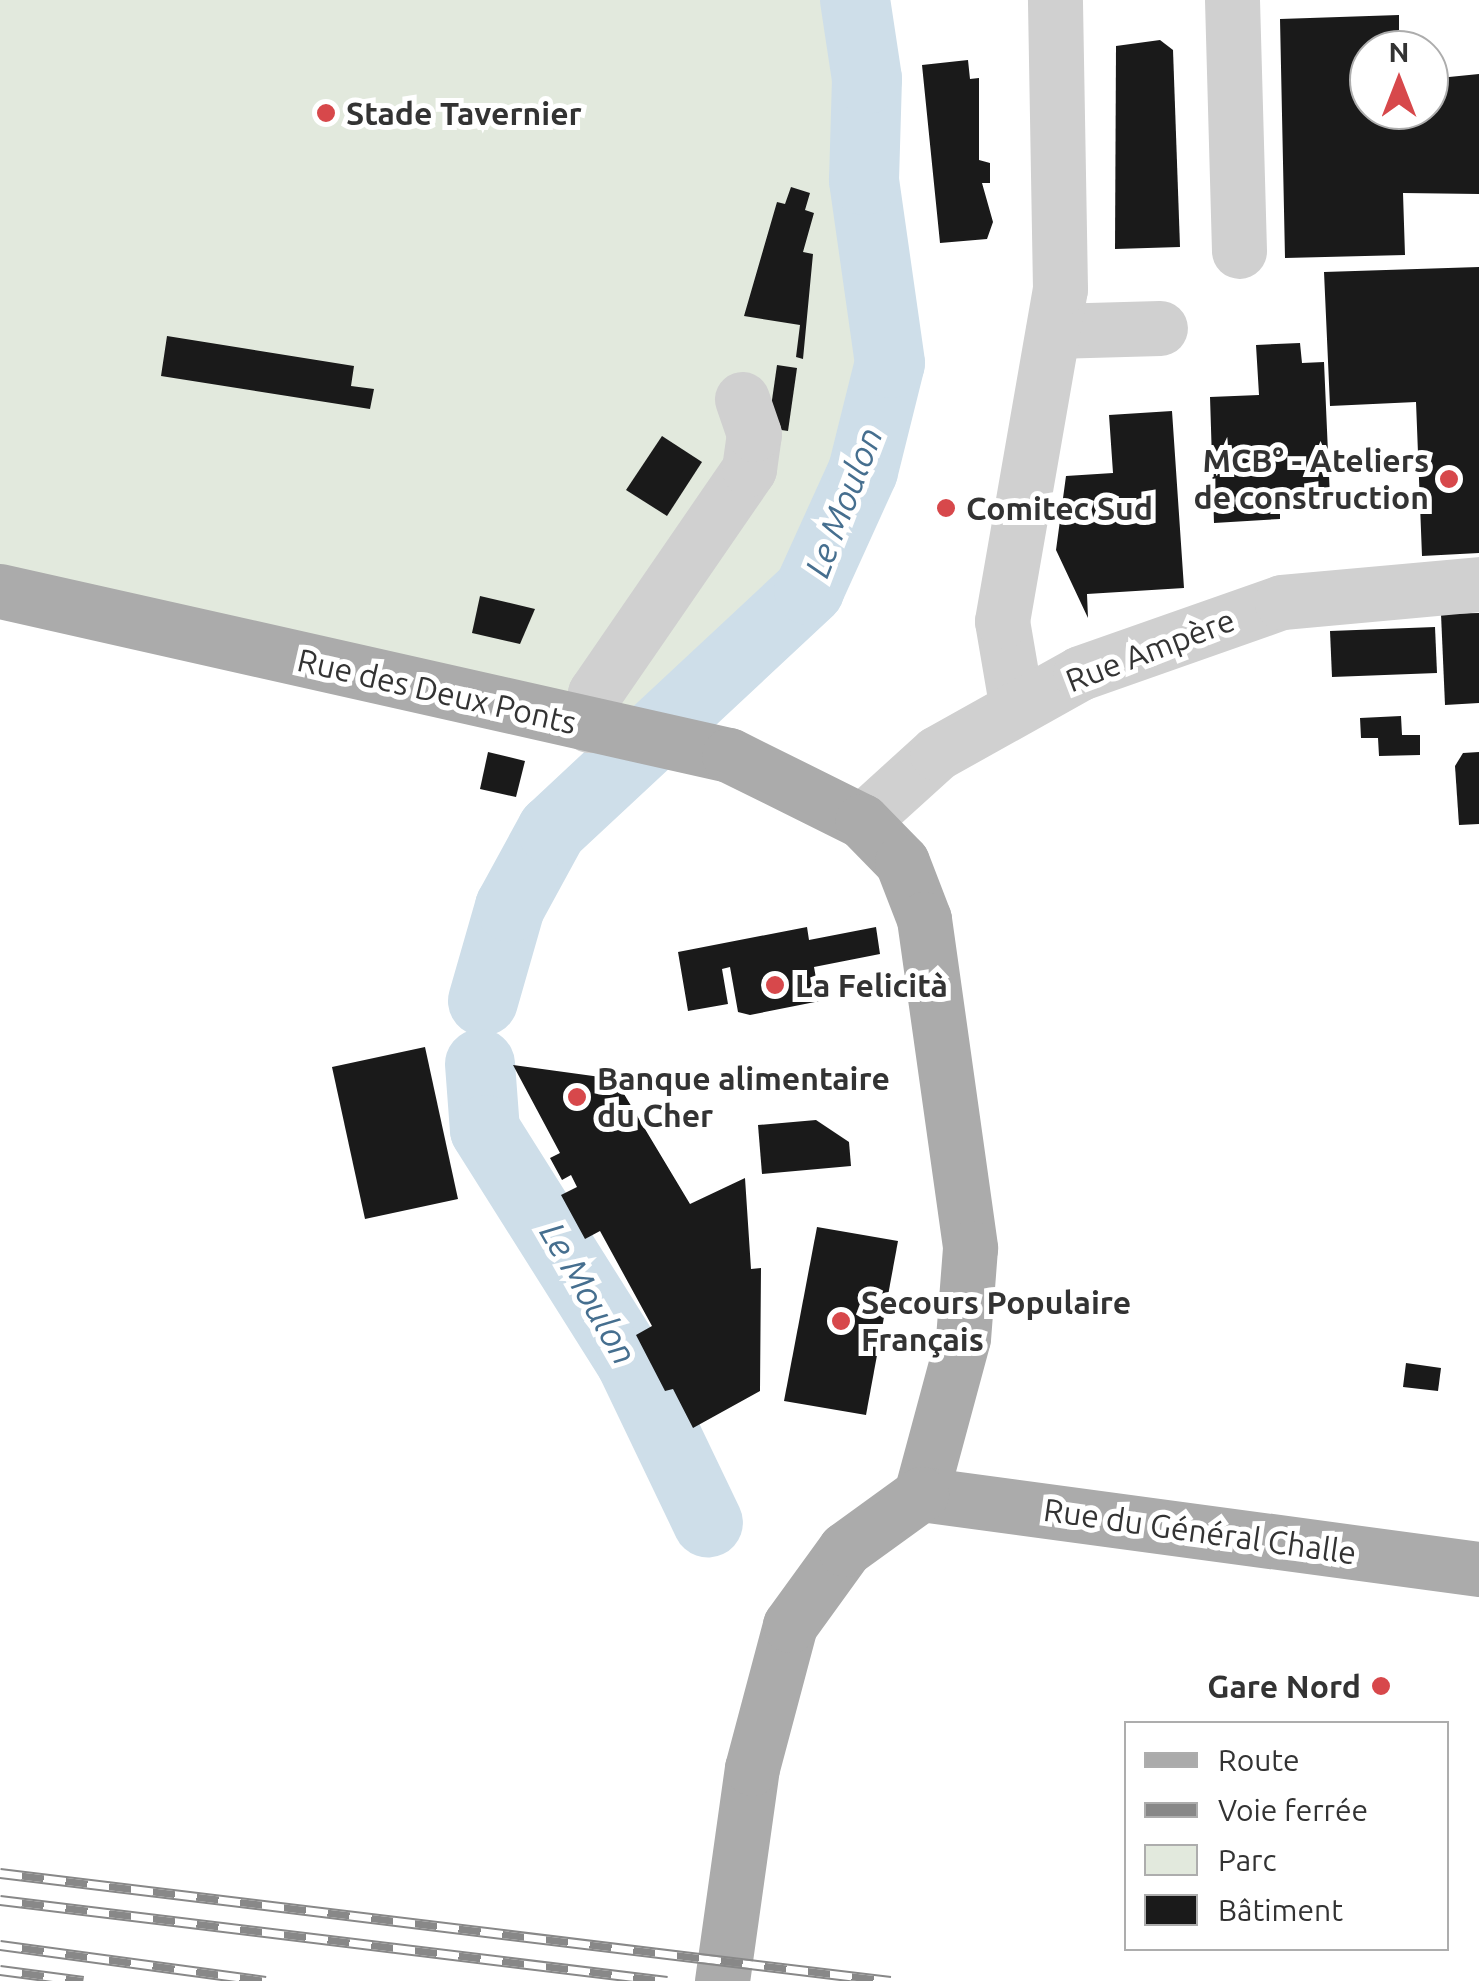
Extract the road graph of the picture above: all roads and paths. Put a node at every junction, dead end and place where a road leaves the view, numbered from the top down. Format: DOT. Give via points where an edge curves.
graph roads {
  1 [pos="1055,0"];
  2 [pos="1232,0"];
  3 [pos="1240,250"];
  4 [pos="1160,328"];
  5 [pos="1053,331"];
  6 [pos="742,400"];
  7 [pos="1479,584"];
  8 [pos="0,591"];
  9 [pos="1016,703"];
  10 [pos="599,728"];
  11 [pos="862,821"];
  12 [pos="921,1494"];
  13 [pos="1479,1569"];
  14 [pos="722,1981"];
  1 -- 5 [label="street" via="1060,290"];
  2 -- 3 [label="street"];
  4 -- 5 [label="street"];
  5 -- 9 [label="street" via="1002,621"];
  6 -- 10 [label="street" via="754,434 749,468 595,693"];
  7 -- 9 [label="street, Rue Ampère" via="1282,602"];
  8 -- 10 [label="main road, Rue des Deux Ponts"];
  9 -- 11 [label="street, Rue Ampère" via="901,780"];
  10 -- 11 [label="main road, Rue des Deux Ponts" via="729,755"];
  11 -- 12 [label="main road, Rue des Deux Ponts" via="902,862 924,919 938,1073 970,1248 963,1338"];
  12 -- 13 [label="main road, Rue du Général Challe"];
  12 -- 14 [label="main road" via="844,1549 790,1625 752,1768"];
}
